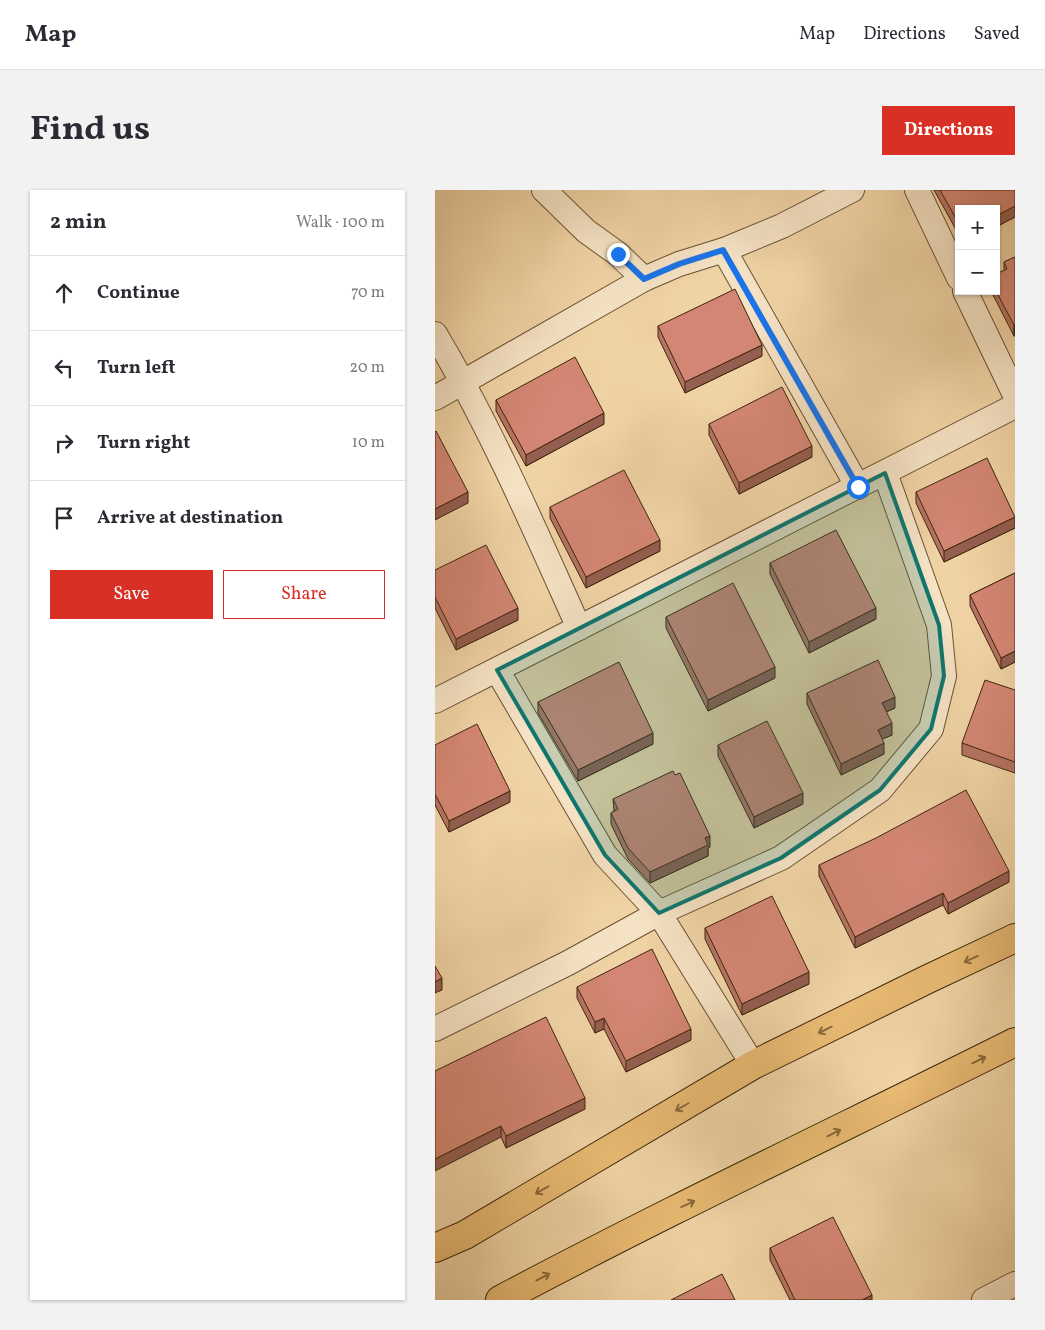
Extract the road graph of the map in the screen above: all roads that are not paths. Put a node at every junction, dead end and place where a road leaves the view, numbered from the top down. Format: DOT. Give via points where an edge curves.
graph roads {
  1 [pos="544,190"];
  2 [pos="852,190"];
  3 [pos="917,190"];
  4 [pos="723,250"];
  5 [pos="955,270"];
  6 [pos="644,279"];
  7 [pos="967,295"];
  8 [pos="435,334"];
  9 [pos="464,382"];
  10 [pos="1015,395"];
  11 [pos="435,398"];
  12 [pos="1015,406"];
  13 [pos="885,473"];
  14 [pos="858,487"];
  15 [pos="579,628"];
  16 [pos="497,670"];
  17 [pos="435,701"];
  18 [pos="659,913"];
  19 [pos="1015,938"];
  20 [pos="435,1029"];
  21 [pos="1015,1042"];
  22 [pos="753,1065"];
  23 [pos="435,1248"];
  24 [pos="1015,1284"];
  25 [pos="500,1300"];
  26 [pos="984,1300"];
  1 -- 6 [label="street" via="585,232 618,254"];
  2 -- 4 [label="street" via="782,226"];
  3 -- 5 [label="street"];
  4 -- 6 [label="street"];
  4 -- 14 [label="street"];
  6 -- 9 [label="street"];
  7 -- 10 [label="street"];
  8 -- 9 [label="street"];
  9 -- 11 [label="street"];
  9 -- 15 [label="street"];
  12 -- 13 [label="street"];
  13 -- 14 [label="street"];
  13 -- 18 [label="street" via="939,625 944,676 931,729 880,790 781,858"];
  14 -- 15 [label="street"];
  15 -- 16 [label="street"];
  16 -- 17 [label="street"];
  16 -- 18 [label="street" via="605,855"];
  18 -- 20 [label="street" via="568,963"];
  18 -- 22 [label="street"];
  19 -- 22 [label="main road, one-way"];
  25 -- 21 [label="main road, one-way" via="621,1236"];
  22 -- 23 [label="main road, one-way" via="465,1235"];
  24 -- 26 [label="street"];
}
